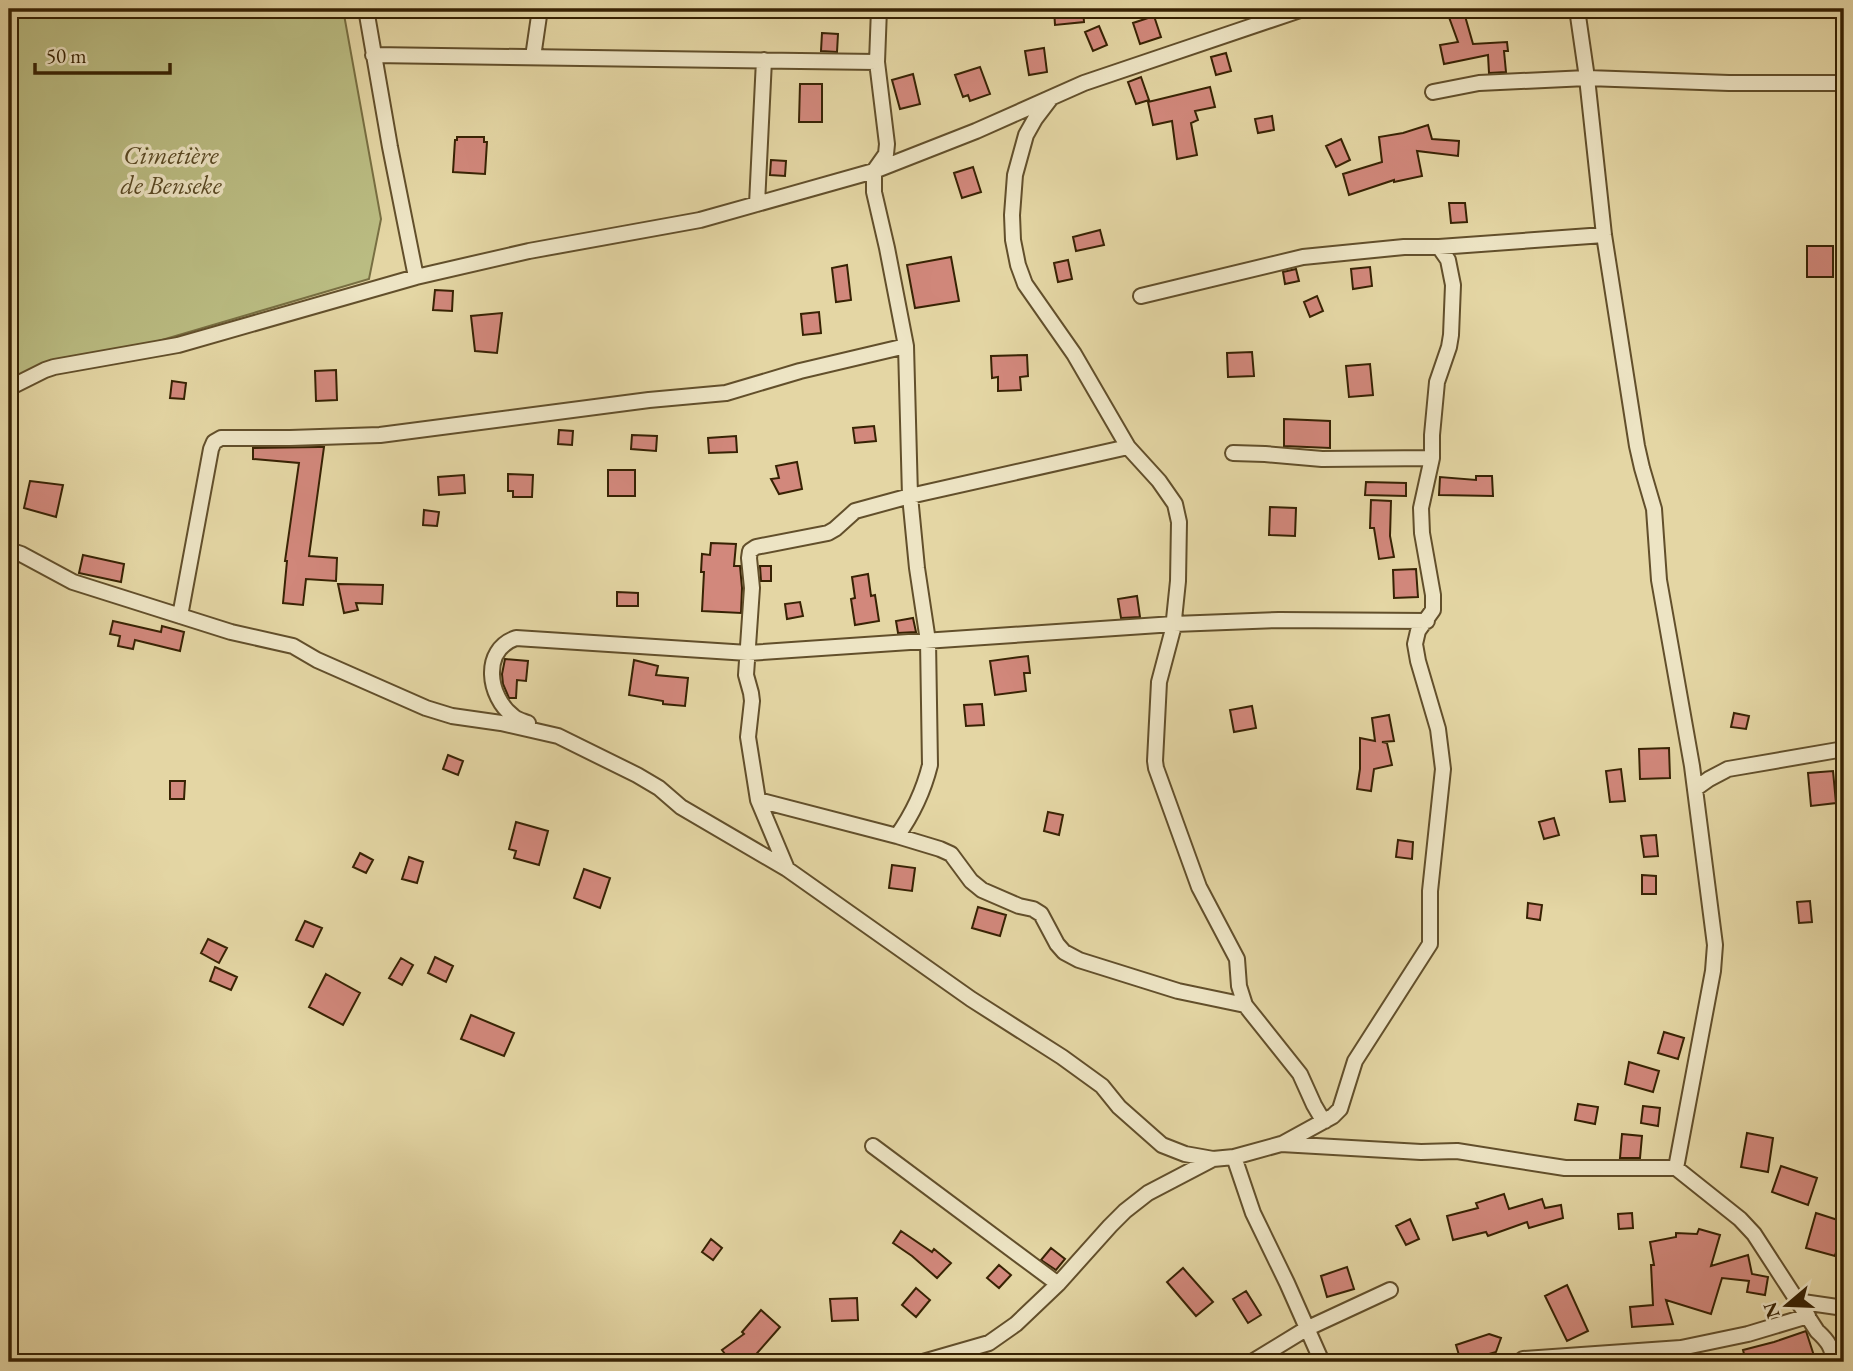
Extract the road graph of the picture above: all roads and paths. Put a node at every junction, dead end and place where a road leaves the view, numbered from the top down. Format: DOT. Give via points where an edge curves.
graph roads {
  1 [pos="366,9"];
  2 [pos="540,9"];
  3 [pos="879,9"];
  4 [pos="1303,9"];
  5 [pos="1577,9"];
  6 [pos="373,55"];
  7 [pos="533,57"];
  8 [pos="764,60"];
  9 [pos="877,62"];
  10 [pos="1587,78"];
  11 [pos="1844,83"];
  12 [pos="1433,92"];
  13 [pos="1052,97"];
  14 [pos="874,172"];
  15 [pos="757,204"];
  16 [pos="1604,235"];
  17 [pos="1439,247"];
  18 [pos="416,277"];
  19 [pos="1141,296"];
  20 [pos="906,345"];
  21 [pos="9,388"];
  22 [pos="1128,447"];
  23 [pos="1233,453"];
  24 [pos="1432,458"];
  25 [pos="910,496"];
  26 [pos="9,550"];
  27 [pos="180,616"];
  28 [pos="1427,621"];
  29 [pos="1174,624"];
  30 [pos="928,641"];
  31 [pos="748,653"];
  32 [pos="558,736"];
  33 [pos="1844,749"];
  34 [pos="1695,789"];
  35 [pos="758,800"];
  36 [pos="897,836"];
  37 [pos="787,869"];
  38 [pos="1245,1005"];
  39 [pos="1325,1121"];
  40 [pos="1281,1144"];
  41 [pos="873,1146"];
  42 [pos="1234,1157"];
  43 [pos="1213,1160"];
  44 [pos="1676,1168"];
  45 [pos="1058,1284"];
  46 [pos="1390,1290"];
  47 [pos="1797,1301"];
  48 [pos="1844,1306"];
  49 [pos="1808,1315"];
  50 [pos="1307,1329"];
  51 [pos="1522,1359"];
  52 [pos="923,1362"];
  53 [pos="1252,1362"];
  54 [pos="1322,1362"];
  55 [pos="1834,1362"];
  1 -- 6 [label="street"];
  2 -- 7 [label="street"];
  3 -- 9 [label="street"];
  4 -- 13 [label="street"];
  5 -- 10 [label="street"];
  6 -- 7 [label="street"];
  6 -- 18 [label="street"];
  7 -- 8 [label="street"];
  8 -- 9 [label="street"];
  8 -- 15 [label="street"];
  9 -- 14 [label="street" via="887,144"];
  10 -- 11 [label="street"];
  10 -- 12 [label="street" via="1479,83"];
  10 -- 16 [label="street"];
  13 -- 14 [label="street"];
  13 -- 22 [label="street" via="1026,135 1015,175 1017,265"];
  14 -- 15 [label="street"];
  14 -- 20 [label="street" via="874,192"];
  15 -- 18 [label="street" via="700,220"];
  16 -- 17 [label="street"];
  16 -- 34 [label="street" via="1637,446 1654,509 1660,580"];
  17 -- 19 [label="street" via="1303,257"];
  17 -- 24 [label="street" via="1448,260 1453,285 1449,347 1434,400"];
  18 -- 21 [label="street" via="178,345 54,367"];
  20 -- 25 [label="street"];
  20 -- 27 [label="street" via="726,393 380,435 221,438 212,449"];
  22 -- 25 [label="street"];
  22 -- 29 [label="street" via="1175,504 1179,522"];
  23 -- 24 [label="street" via="1322,459"];
  24 -- 28 [label="street" via="1420,508 1433,595"];
  25 -- 30 [label="street"];
  25 -- 31 [label="street" via="855,511 828,533 750,551"];
  26 -- 27 [label="street" via="73,582"];
  27 -- 32 [label="street" via="293,646 426,708"];
  28 -- 29 [label="street"];
  28 -- 39 [label="street" via="1415,644 1444,769 1430,891 1430,944 1355,1061 1340,1109"];
  29 -- 30 [label="street"];
  29 -- 38 [label="street" via="1160,682 1156,768 1199,887 1233,949"];
  30 -- 31 [label="street"];
  30 -- 36 [label="street" via="930,765"];
  31 -- 32 [label="street" via="526,638 506,641 492,667 500,701 515,718"];
  31 -- 35 [label="street" via="748,737"];
  32 -- 37 [label="street" via="637,775 681,807"];
  33 -- 34 [label="street" via="1728,769"];
  34 -- 44 [label="street" via="1715,945"];
  35 -- 36 [label="street"];
  35 -- 37 [label="street"];
  36 -- 38 [label="street" via="951,854 982,890 1041,914 1056,944 1079,960 1178,991"];
  37 -- 43 [label="street" via="1102,1086 1162,1145"];
  38 -- 39 [label="street" via="1300,1074"];
  39 -- 40 [label="street"];
  40 -- 42 [label="street"];
  40 -- 44 [label="street" via="1457,1151 1565,1168"];
  41 -- 45 [label="street"];
  42 -- 43 [label="street"];
  42 -- 50 [label="street" via="1253,1213"];
  43 -- 45 [label="street" via="1137,1201"];
  44 -- 47 [label="street" via="1754,1234"];
  45 -- 52 [label="street" via="989,1343"];
  46 -- 50 [label="street"];
  47 -- 48 [label="street"];
  47 -- 49 [label="street"];
  49 -- 51 [label="street" via="1681,1348"];
  49 -- 55 [label="street" via="1833,1349"];
  50 -- 53 [label="street"];
  50 -- 54 [label="street"];
}
